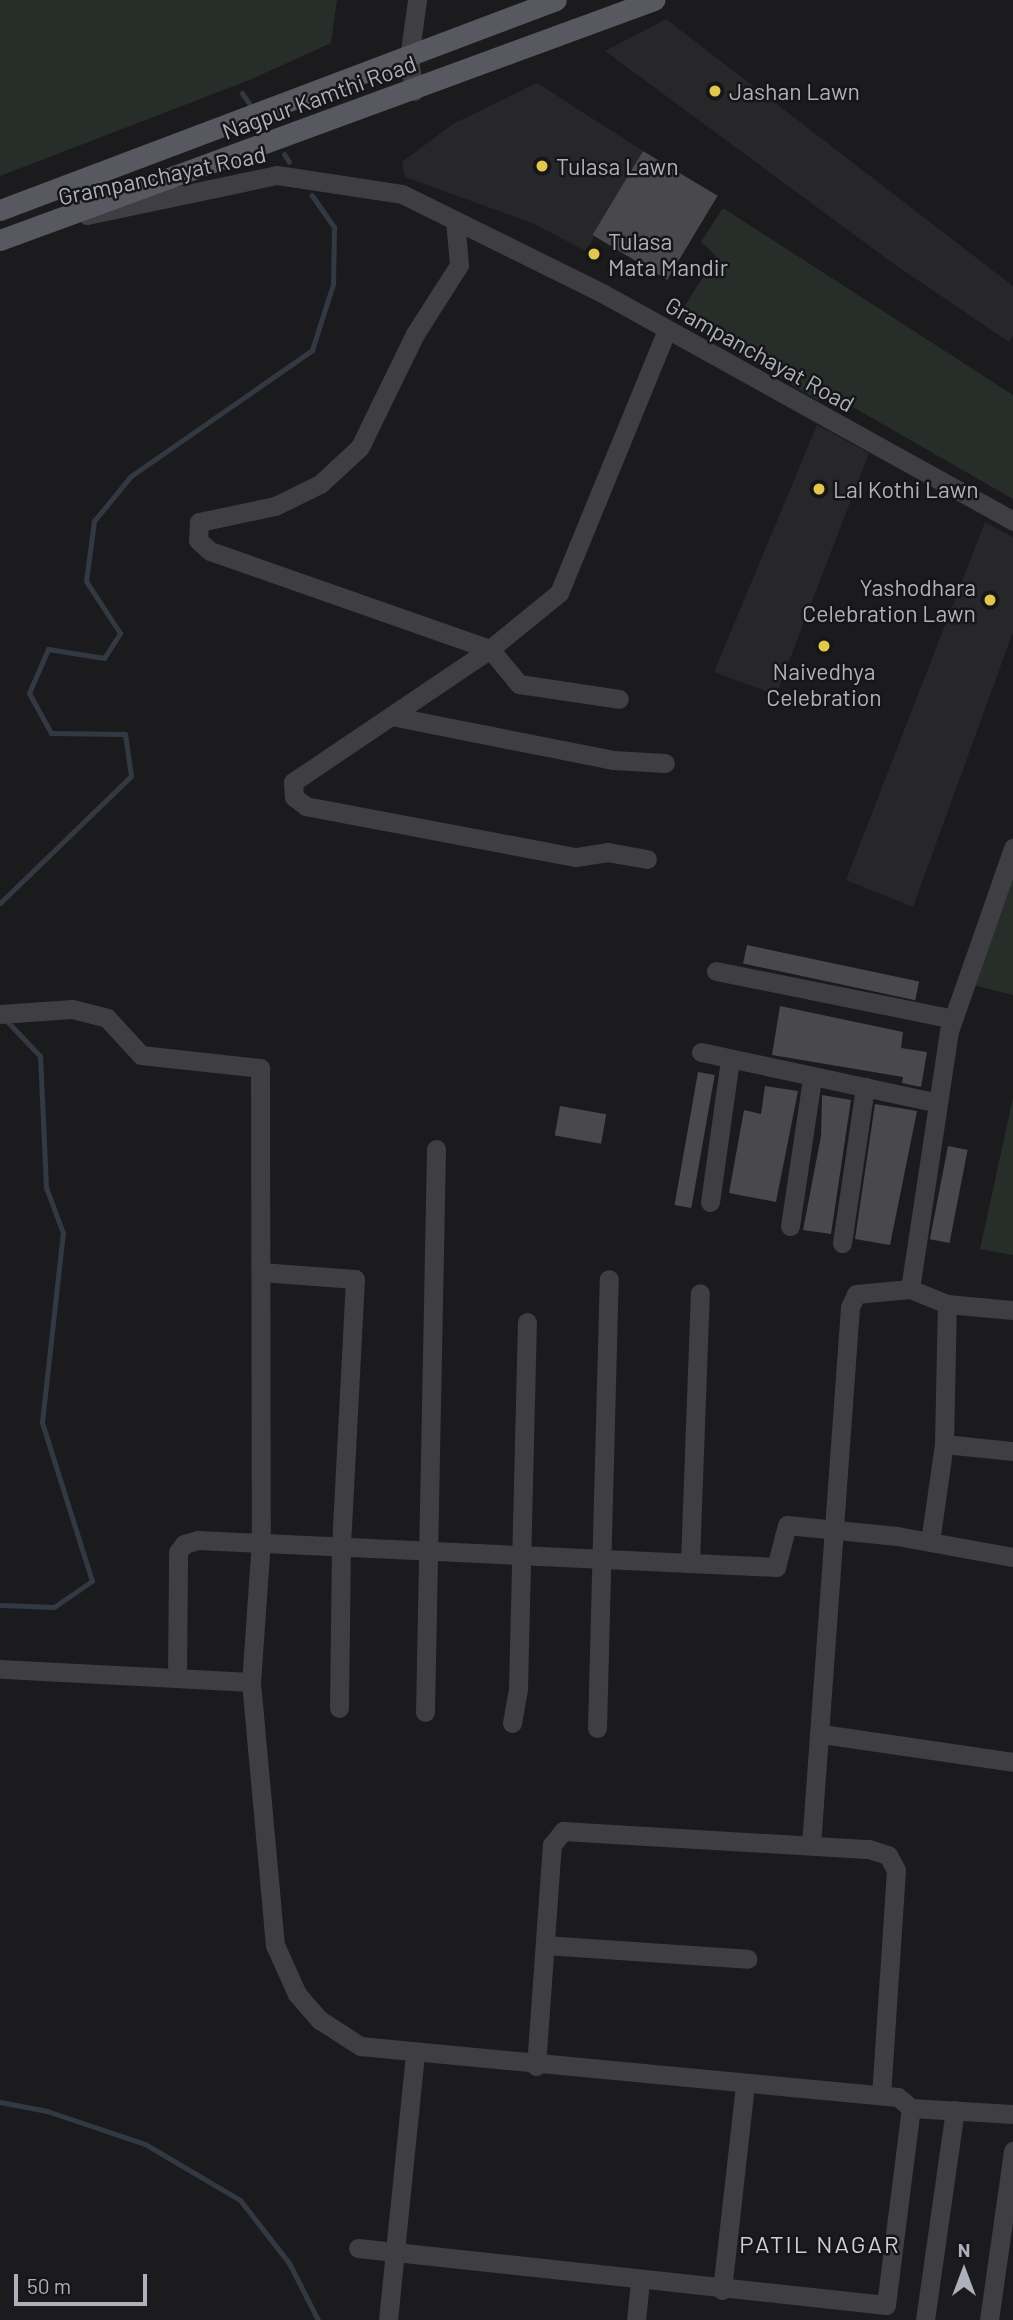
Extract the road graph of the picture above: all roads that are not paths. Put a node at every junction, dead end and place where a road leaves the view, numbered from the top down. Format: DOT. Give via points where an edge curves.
graph roads {
  1 [pos="416,0"];
  2 [pos="556,0"];
  3 [pos="654,0"];
  4 [pos="409,58"];
  5 [pos="414,91"];
  6 [pos="0,210"];
  7 [pos="455,220"];
  8 [pos="35,227"];
  9 [pos="0,240"];
  10 [pos="667,330"];
  11 [pos="1013,521"];
  12 [pos="490,649"];
  13 [pos="619,699"];
  14 [pos="391,716"];
  15 [pos="665,763"];
  16 [pos="1013,848"];
  17 [pos="647,859"];
  18 [pos="716,971"];
  19 [pos="7,1013"];
  20 [pos="953,1019"];
  21 [pos="701,1052"];
  22 [pos="730,1059"];
  23 [pos="813,1078"];
  24 [pos="865,1087"];
  25 [pos="938,1102"];
  26 [pos="436,1149"];
  27 [pos="710,1202"];
  28 [pos="790,1226"];
  29 [pos="842,1243"];
  30 [pos="261,1272"];
  31 [pos="609,1279"];
  32 [pos="909,1289"];
  33 [pos="700,1293"];
  34 [pos="947,1304"];
  35 [pos="1013,1310"];
  36 [pos="527,1322"];
  37 [pos="944,1444"];
  38 [pos="1013,1451"];
  39 [pos="835,1530"];
  40 [pos="261,1540"];
  41 [pos="930,1542"];
  42 [pos="341,1544"];
  43 [pos="430,1549"];
  44 [pos="518,1554"];
  45 [pos="1013,1556"];
  46 [pos="602,1558"];
  47 [pos="690,1562"];
  48 [pos="0,1669"];
  49 [pos="177,1678"];
  50 [pos="251,1682"];
  51 [pos="339,1708"];
  52 [pos="425,1712"];
  53 [pos="512,1723"];
  54 [pos="597,1728"];
  55 [pos="822,1734"];
  56 [pos="1013,1762"];
  57 [pos="811,1844"];
  58 [pos="545,1945"];
  59 [pos="747,1959"];
  60 [pos="415,2053"];
  61 [pos="536,2066"];
  62 [pos="745,2084"];
  63 [pos="881,2096"];
  64 [pos="911,2108"];
  65 [pos="955,2110"];
  66 [pos="1013,2114"];
  67 [pos="1013,2151"];
  68 [pos="358,2248"];
  69 [pos="396,2253"];
  70 [pos="640,2282"];
  71 [pos="722,2290"];
  72 [pos="388,2320"];
  73 [pos="635,2320"];
  74 [pos="925,2320"];
  75 [pos="989,2320"];
  1 -- 4 [label="street"];
  2 -- 4 [label="main road"];
  3 -- 5 [label="main road, Nagpur Kamthi Road"];
  4 -- 5 [label="street"];
  4 -- 6 [label="main road"];
  5 -- 8 [label="main road, Nagpur Kamthi Road"];
  7 -- 8 [label="street, Grampanchayat Road" via="402,194 277,175"];
  7 -- 10 [label="street, Grampanchayat Road"];
  7 -- 12 [label="street" via="459,265 415,334 360,447 320,484 275,506 199,522 198,540 210,551"];
  8 -- 9 [label="main road, Nagpur Kamthi Road"];
  10 -- 11 [label="street, Grampanchayat Road"];
  10 -- 12 [label="street" via="559,593"];
  12 -- 13 [label="street" via="519,684"];
  12 -- 14 [label="street"];
  14 -- 15 [label="street" via="613,760"];
  14 -- 17 [label="street" via="293,782 294,797 306,806 563,855 608,852"];
  16 -- 20 [label="street"];
  18 -- 20 [label="street"];
  19 -- 30 [label="street" via="72,1009 107,1018 141,1055 260,1068"];
  20 -- 25 [label="street"];
  21 -- 22 [label="street"];
  22 -- 23 [label="street"];
  22 -- 27 [label="street"];
  23 -- 24 [label="street"];
  23 -- 28 [label="street"];
  24 -- 25 [label="street"];
  24 -- 29 [label="street"];
  25 -- 32 [label="street"];
  26 -- 43 [label="street"];
  30 -- 40 [label="street"];
  30 -- 42 [label="street" via="355,1279"];
  31 -- 46 [label="street"];
  32 -- 34 [label="street"];
  32 -- 39 [label="street" via="856,1294 850,1307"];
  33 -- 47 [label="street"];
  34 -- 35 [label="street"];
  34 -- 37 [label="street"];
  36 -- 44 [label="street"];
  37 -- 38 [label="street"];
  37 -- 41 [label="street"];
  39 -- 41 [label="street"];
  39 -- 47 [label="street" via="787,1525 776,1567"];
  39 -- 55 [label="street"];
  40 -- 42 [label="street"];
  40 -- 49 [label="street" via="198,1540 184,1544 178,1552"];
  40 -- 50 [label="street"];
  41 -- 45 [label="street"];
  42 -- 43 [label="street"];
  42 -- 51 [label="street"];
  43 -- 44 [label="street"];
  43 -- 52 [label="street"];
  44 -- 46 [label="street"];
  44 -- 53 [label="street" via="518,1688"];
  46 -- 47 [label="street"];
  46 -- 54 [label="street"];
  48 -- 49 [label="street"];
  49 -- 50 [label="street"];
  50 -- 60 [label="street" via="275,1945 297,1994 320,2020 360,2046"];
  55 -- 56 [label="street"];
  55 -- 57 [label="street"];
  57 -- 58 [label="street" via="569,1828 552,1845"];
  57 -- 63 [label="street" via="869,1849 894,1862"];
  58 -- 59 [label="street"];
  58 -- 61 [label="street"];
  60 -- 61 [label="street"];
  60 -- 69 [label="street"];
  61 -- 62 [label="street"];
  62 -- 63 [label="street"];
  62 -- 71 [label="street"];
  63 -- 64 [label="street" via="898,2098"];
  64 -- 65 [label="street"];
  64 -- 71 [label="street" via="886,2305"];
  65 -- 66 [label="street"];
  65 -- 74 [label="street"];
  67 -- 75 [label="street"];
  68 -- 69 [label="street"];
  69 -- 70 [label="street"];
  69 -- 72 [label="street"];
  70 -- 71 [label="street"];
  70 -- 73 [label="street"];
}
